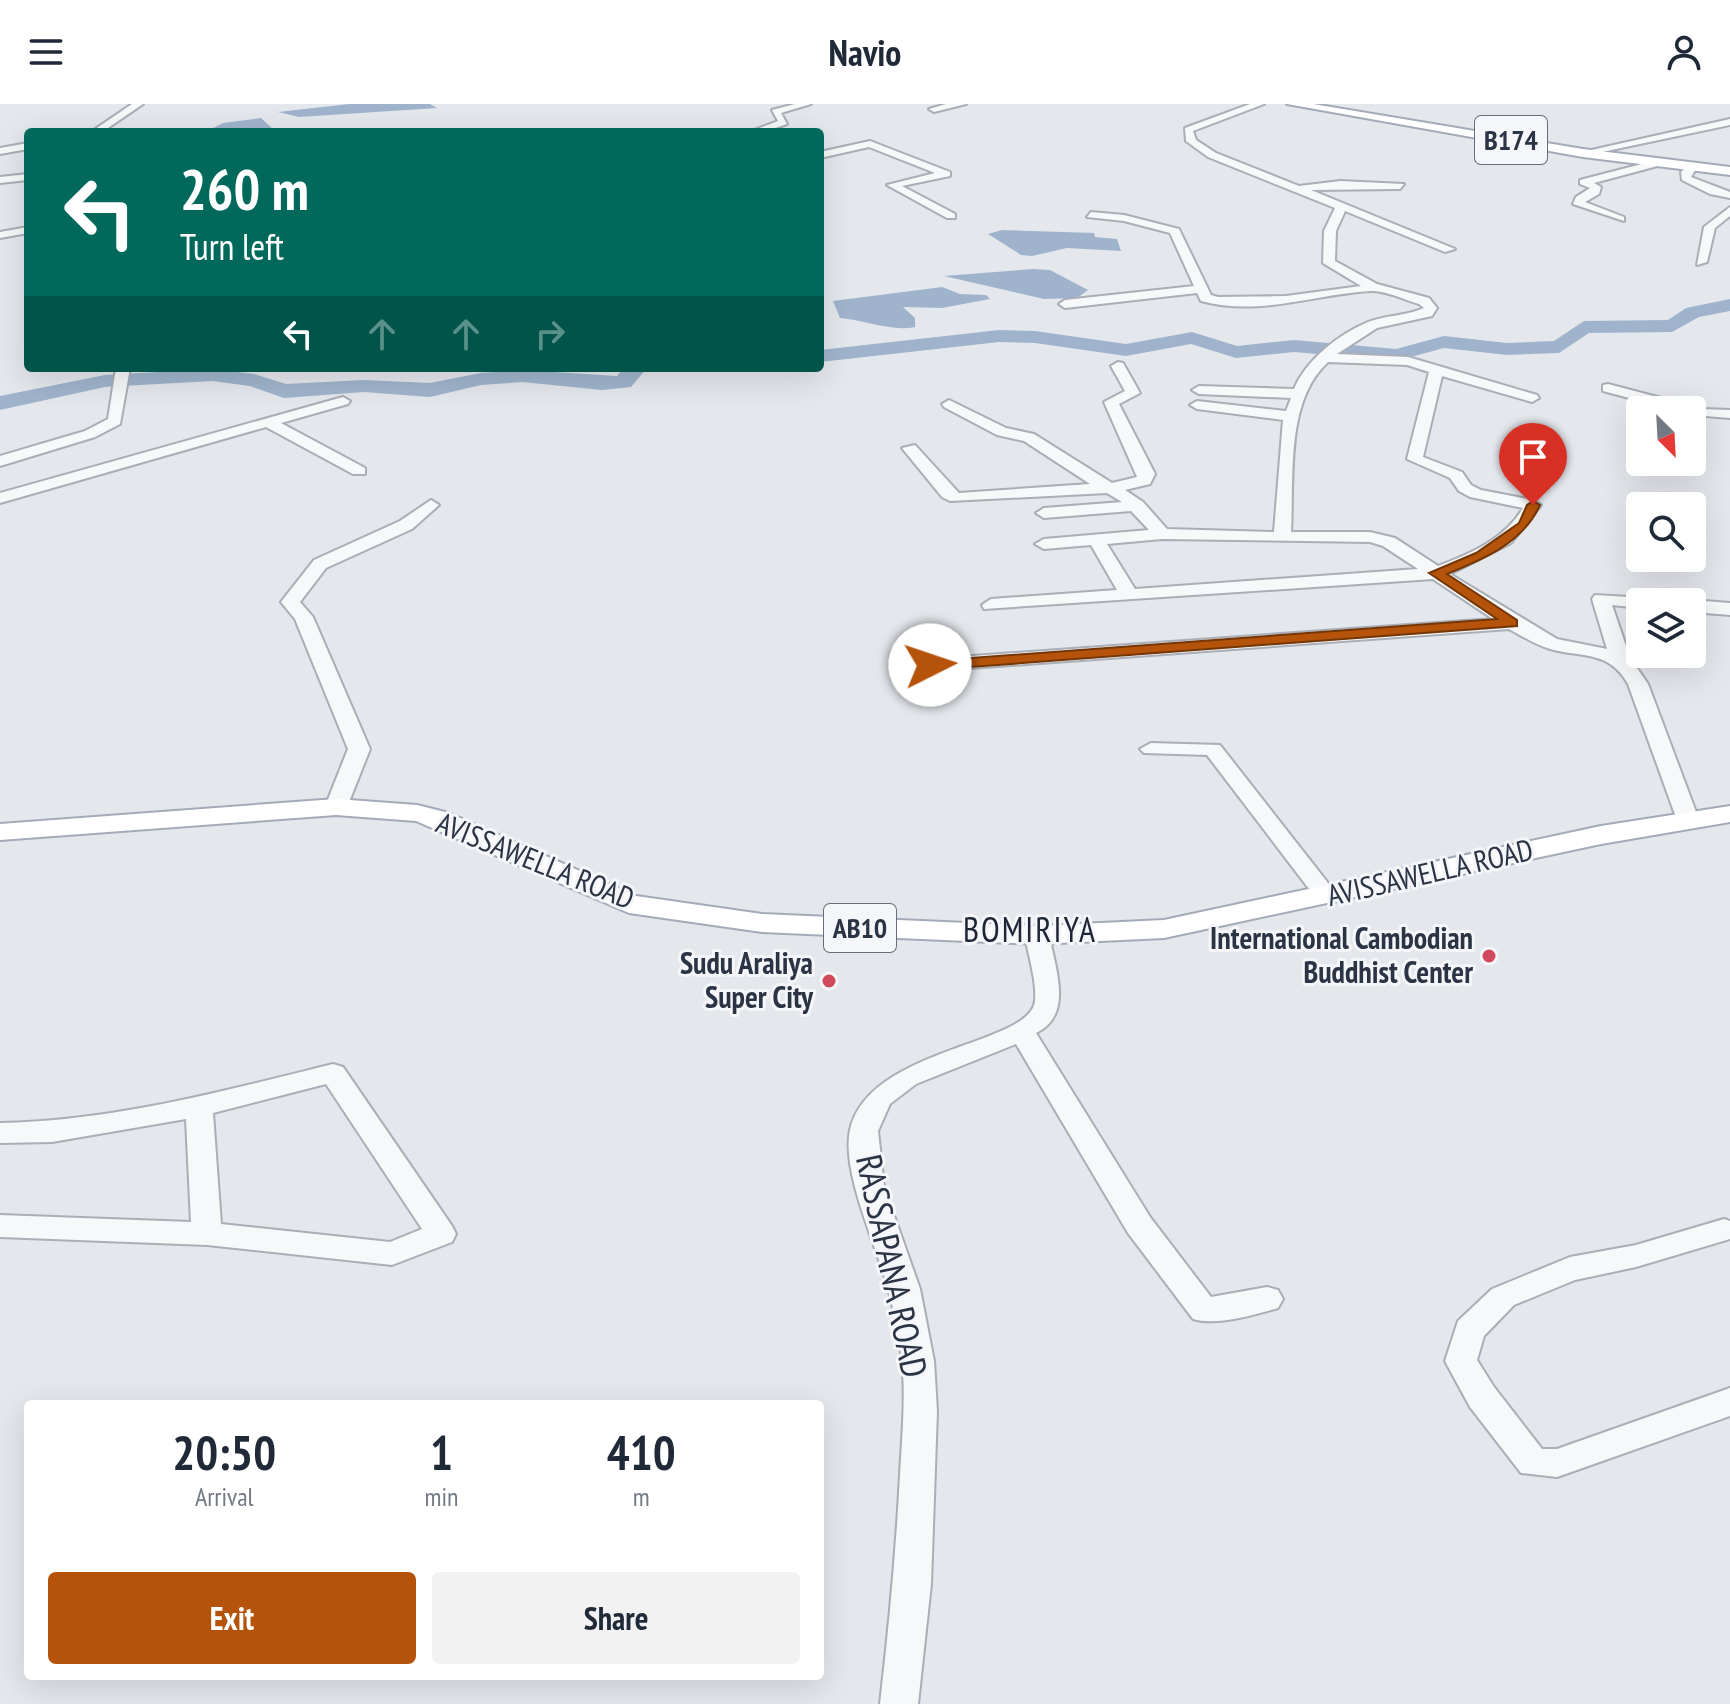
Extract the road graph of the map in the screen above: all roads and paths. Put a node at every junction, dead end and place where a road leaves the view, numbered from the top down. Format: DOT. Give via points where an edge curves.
graph roads {
  1 [pos="138,104"];
  2 [pos="806,104"];
  3 [pos="961,104"];
  4 [pos="1259,104"];
  5 [pos="1293,104"];
  6 [pos="934,109"];
  7 [pos="1730,122"];
  8 [pos="102,128"];
  9 [pos="766,128"];
  10 [pos="24,147"];
  11 [pos="0,151"];
  12 [pos="1583,153"];
  13 [pos="824,154"];
  14 [pos="1661,162"];
  15 [pos="1693,166"];
  16 [pos="1730,171"];
  17 [pos="24,177"];
  18 [pos="0,180"];
  19 [pos="1400,186"];
  20 [pos="1299,188"];
  21 [pos="1730,195"];
  22 [pos="1342,205"];
  23 [pos="1730,210"];
  24 [pos="1091,215"];
  25 [pos="951,216"];
  26 [pos="1620,219"];
  27 [pos="24,231"];
  28 [pos="0,235"];
  29 [pos="1449,249"];
  30 [pos="1701,262"];
  31 [pos="1373,287"];
  32 [pos="1201,289"];
  33 [pos="1264,289"];
  34 [pos="1278,299"];
  35 [pos="1065,304"];
  36 [pos="1332,353"];
  37 [pos="1118,366"];
  38 [pos="1436,371"];
  39 [pos="122,376"];
  40 [pos="1608,388"];
  41 [pos="1300,394"];
  42 [pos="1532,398"];
  43 [pos="343,401"];
  44 [pos="949,404"];
  45 [pos="1730,414"];
  46 [pos="1291,416"];
  47 [pos="267,422"];
  48 [pos="910,448"];
  49 [pos="0,461"];
  50 [pos="359,471"];
  51 [pos="1109,488"];
  52 [pos="0,498"];
  53 [pos="431,505"];
  54 [pos="1137,506"];
  55 [pos="1044,513"];
  56 [pos="1162,534"];
  57 [pos="1282,537"];
  58 [pos="1095,538"];
  59 [pos="1044,544"];
  60 [pos="1436,573"];
  61 [pos="1128,593"];
  62 [pos="1626,601"];
  63 [pos="991,605"];
  64 [pos="1706,607"];
  65 [pos="1730,609"];
  66 [pos="1512,623"];
  67 [pos="1621,661"];
  68 [pos="930,665"];
  69 [pos="1151,749"];
  70 [pos="336,807"];
  71 [pos="1730,814"];
  72 [pos="1688,820"];
  73 [pos="0,832"];
  74 [pos="1327,897"];
  75 [pos="1037,935"];
  76 [pos="1022,1032"];
  77 [pos="199,1107"];
  78 [pos="0,1133"];
  79 [pos="0,1226"];
  80 [pos="1724,1230"];
  81 [pos="207,1234"];
  82 [pos="1267,1299"];
  83 [pos="1730,1402"];
  84 [pos="899,1704"];
  1 -- 8 [label="street"];
  2 -- 9 [label="street" via="775,112 784,122"];
  3 -- 6 [label="street"];
  4 -- 20 [label="street" via="1188,130 1191,141 1212,155"];
  5 -- 12 [label="main road, B174"];
  7 -- 12 [label="street"];
  10 -- 11 [label="street"];
  12 -- 14 [label="main road, B174"];
  13 -- 25 [label="street" via="870,144 946,174 892,185"];
  14 -- 15 [label="main road, B174"];
  14 -- 26 [label="street" via="1584,182 1596,187 1579,204"];
  15 -- 16 [label="main road, B174"];
  15 -- 21 [label="street" via="1686,178"];
  17 -- 18 [label="street"];
  19 -- 20 [label="street"];
  20 -- 22 [label="street"];
  22 -- 29 [label="street"];
  22 -- 31 [label="street" via="1330,231 1329,263"];
  23 -- 30 [label="street" via="1710,227"];
  24 -- 32 [label="street" via="1175,231"];
  27 -- 28 [label="street"];
  31 -- 34 [label="street"];
  31 -- 36 [label="street" via="1424,301 1431,308 1373,325"];
  32 -- 34 [label="street" via="1212,302"];
  32 -- 35 [label="street"];
  33 -- 34 [label="street"];
  36 -- 38 [label="street" via="1408,361"];
  36 -- 41 [label="street" via="1308,373"];
  37 -- 51 [label="street" via="1133,393 1111,402 1147,478"];
  38 -- 42 [label="street"];
  38 -- 60 [label="street" via="1415,459 1456,475 1476,494 1533,505 1525,525 1481,556"];
  39 -- 49 [label="street" via="115,421 106,428"];
  40 -- 45 [label="street" via="1703,413"];
  41 -- 46 [label="street"];
  41 -- 46 [label="street" via="1198,397"];
  43 -- 47 [label="street"];
  44 -- 51 [label="street" via="1002,432 1029,437"];
  46 -- 57 [label="street"];
  47 -- 50 [label="street"];
  47 -- 52 [label="street"];
  48 -- 51 [label="street" via="956,498"];
  51 -- 54 [label="street"];
  53 -- 70 [label="street" via="406,525 320,564 290,602 304,617 359,749"];
  54 -- 55 [label="street"];
  54 -- 56 [label="street"];
  56 -- 57 [label="street"];
  56 -- 58 [label="street"];
  57 -- 60 [label="street" via="1370,537 1389,542"];
  58 -- 59 [label="street"];
  58 -- 61 [label="street"];
  60 -- 61 [label="street"];
  60 -- 66 [label="street"];
  61 -- 63 [label="street"];
  62 -- 67 [label="street" via="1601,599"];
  64 -- 65 [label="street"];
  66 -- 67 [label="street" via="1552,644"];
  66 -- 68 [label="street"];
  67 -- 72 [label="street" via="1638,684"];
  69 -- 74 [label="street" via="1213,749"];
  70 -- 73 [label="main road, AVISSAWELLA ROAD / AB10"];
  70 -- 75 [label="main road, AVISSAWELLA ROAD / AB10" via="439,819 629,904 762,923"];
  71 -- 72 [label="main road, AVISSAWELLA ROAD / AB10"];
  72 -- 74 [label="main road, AVISSAWELLA ROAD / AB10"];
  74 -- 75 [label="main road, AVISSAWELLA ROAD / AB10" via="1164,929"];
  75 -- 76 [label="street, RASSAPANA ROAD" via="1048,1002 1038,1022"];
  76 -- 82 [label="street" via="1139,1225 1204,1310"];
  76 -- 84 [label="street, RASSAPANA ROAD" via="906,1078 879,1099 864,1131 869,1187 904,1289 918,1361 913,1584"];
  77 -- 78 [label="street" via="52,1132"];
  77 -- 81 [label="street"];
  77 -- 81 [label="street" via="333,1073 441,1234 392,1254"];
  79 -- 81 [label="street"];
  80 -- 83 [label="street" via="1570,1269 1503,1297 1469,1330 1461,1361 1533,1463 1557,1463"];
}
